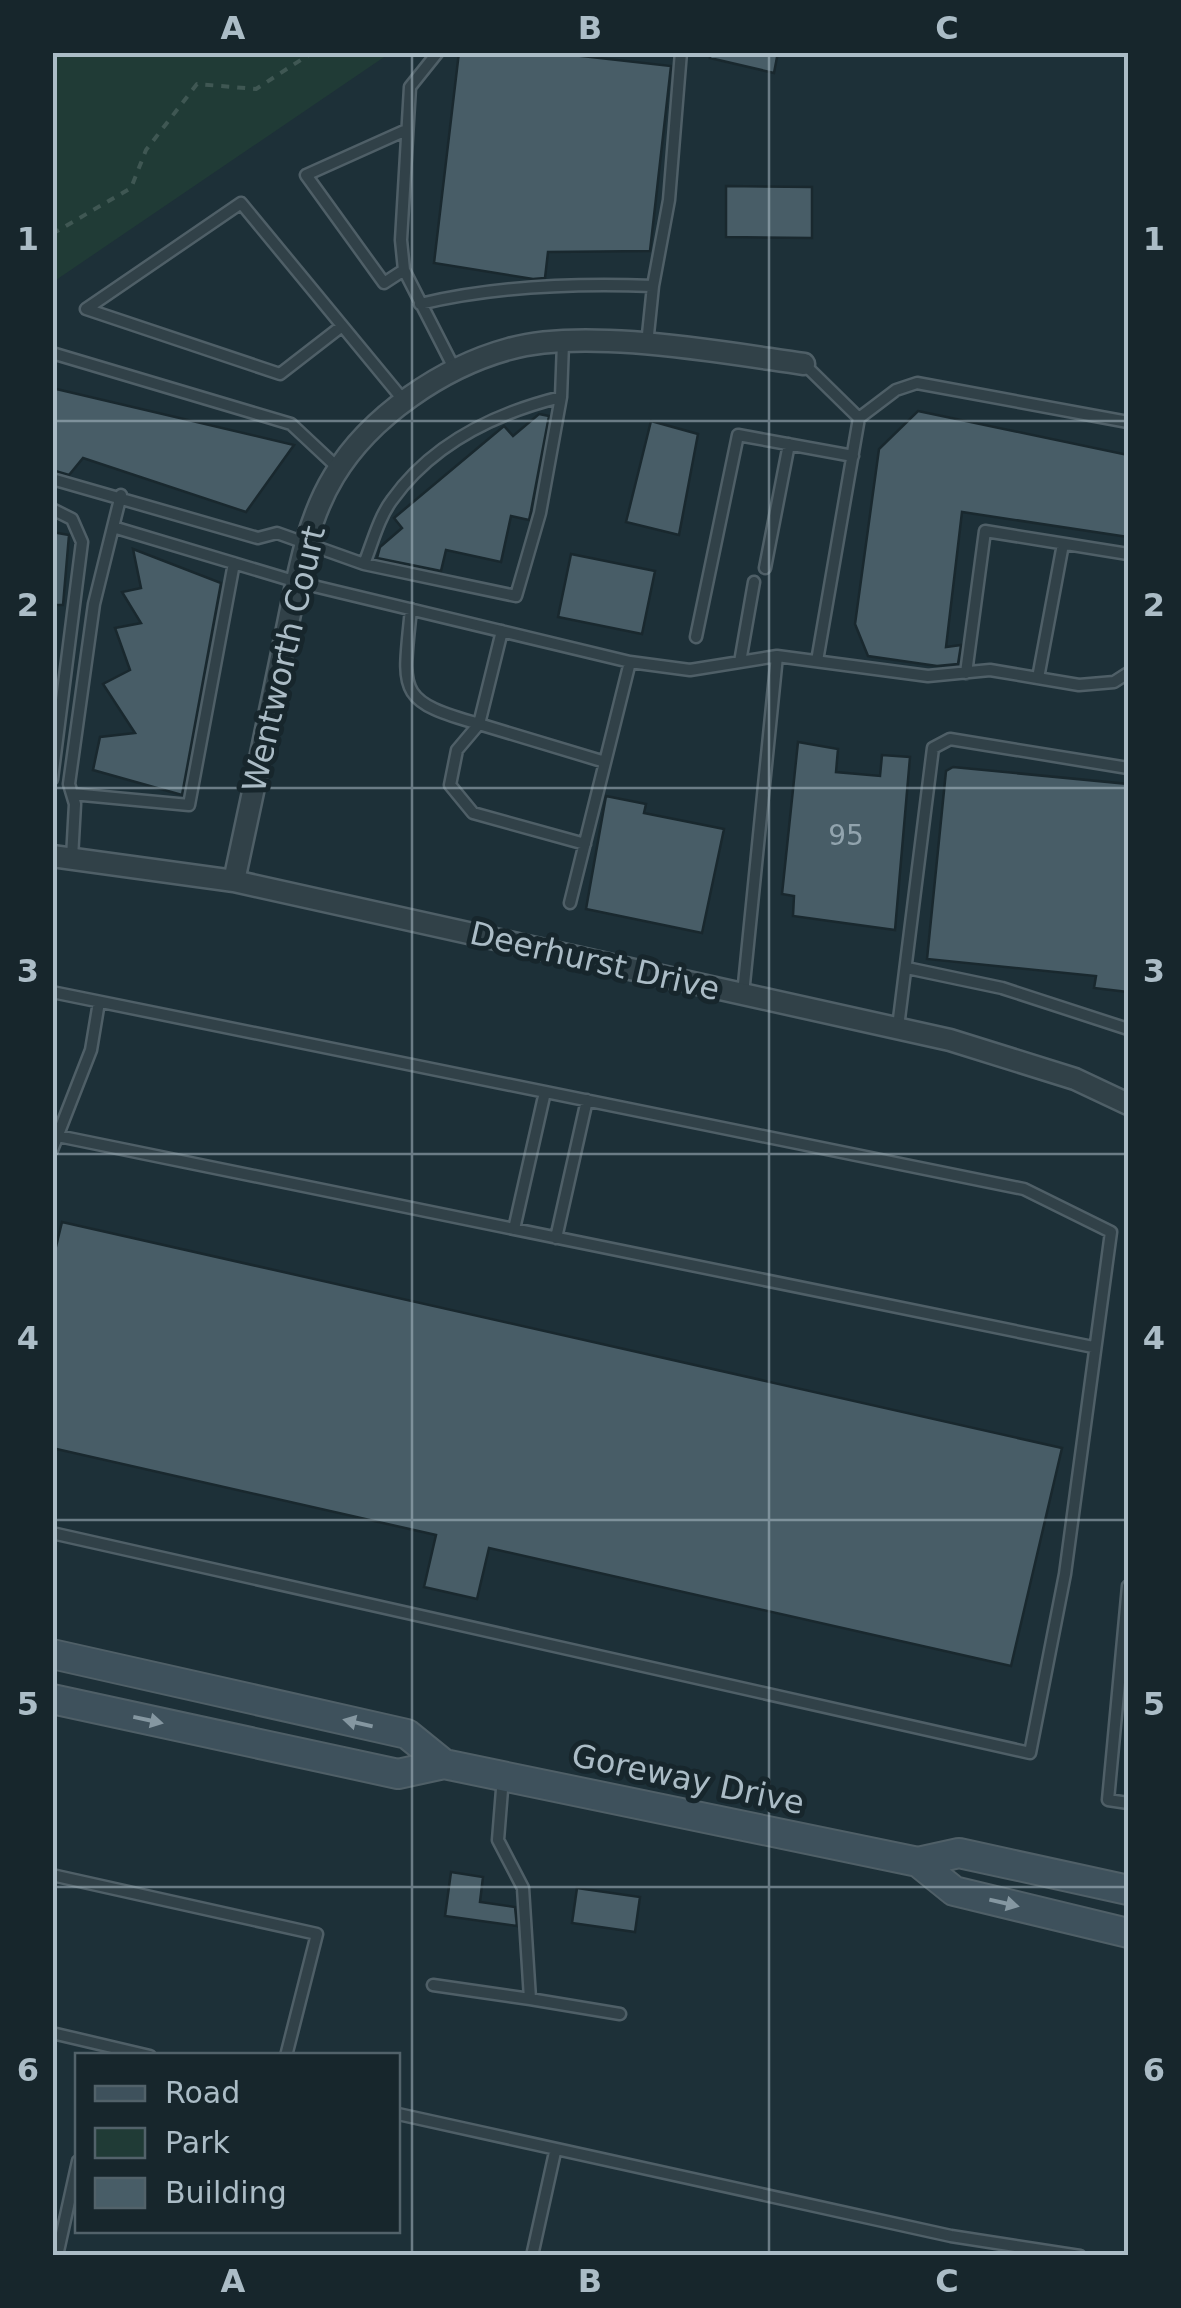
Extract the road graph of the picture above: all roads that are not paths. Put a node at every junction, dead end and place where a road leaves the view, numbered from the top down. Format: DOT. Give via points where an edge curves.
graph roads {
  1 [pos="438,52"];
  2 [pos="681,52"];
  3 [pos="404,131"];
  4 [pos="404,270"];
  5 [pos="653,286"];
  6 [pos="420,304"];
  7 [pos="342,326"];
  8 [pos="563,343"];
  9 [pos="647,345"];
  10 [pos="52,354"];
  11 [pos="804,364"];
  12 [pos="455,370"];
  13 [pos="561,397"];
  14 [pos="406,402"];
  15 [pos="860,418"];
  16 [pos="1128,422"];
  17 [pos="790,444"];
  18 [pos="853,456"];
  19 [pos="339,469"];
  20 [pos="52,479"];
  21 [pos="121,495"];
  22 [pos="52,509"];
  23 [pos="113,527"];
  24 [pos="306,544"];
  25 [pos="1062,544"];
  26 [pos="1128,554"];
  27 [pos="234,563"];
  28 [pos="364,564"];
  29 [pos="765,568"];
  30 [pos="297,582"];
  31 [pos="754,582"];
  32 [pos="411,610"];
  33 [pos="502,631"];
  34 [pos="696,637"];
  35 [pos="777,656"];
  36 [pos="630,662"];
  37 [pos="740,662"];
  38 [pos="818,662"];
  39 [pos="1128,672"];
  40 [pos="966,673"];
  41 [pos="1038,678"];
  42 [pos="479,724"];
  43 [pos="605,762"];
  44 [pos="1128,768"];
  45 [pos="52,779"];
  46 [pos="72,794"];
  47 [pos="585,844"];
  48 [pos="62,857"];
  49 [pos="234,881"];
  50 [pos="570,903"];
  51 [pos="907,968"];
  52 [pos="52,992"];
  53 [pos="743,994"];
  54 [pos="99,1002"];
  55 [pos="898,1028"];
  56 [pos="1128,1030"];
  57 [pos="545,1092"];
  58 [pos="587,1100"];
  59 [pos="1128,1103"];
  60 [pos="58,1136"];
  61 [pos="52,1150"];
  62 [pos="514,1229"];
  63 [pos="556,1238"];
  64 [pos="1094,1347"];
  65 [pos="52,1533"];
  66 [pos="1128,1586"];
  67 [pos="52,1654"];
  68 [pos="52,1699"];
  69 [pos="444,1764"];
  70 [pos="504,1776"];
  71 [pos="1128,1803"];
  72 [pos="918,1862"];
  73 [pos="52,1875"];
  74 [pos="1128,1890"];
  75 [pos="1128,1932"];
  76 [pos="433,1984"];
  77 [pos="530,1999"];
  78 [pos="620,2014"];
  79 [pos="52,2033"];
  80 [pos="102,2050"];
  81 [pos="287,2053"];
  82 [pos="400,2114"];
  83 [pos="555,2152"];
  84 [pos="75,2175"];
  85 [pos="57,2256"];
  86 [pos="532,2256"];
  87 [pos="1080,2256"];
  1 -- 3 [label="lane" via="410,87"];
  2 -- 5 [label="lane" via="669,200"];
  3 -- 4 [label="lane"];
  3 -- 4 [label="lane" via="306,175 384,283"];
  4 -- 6 [label="lane"];
  5 -- 6 [label="lane" via="592,284"];
  5 -- 9 [label="lane"];
  6 -- 12 [label="lane"];
  7 -- 7 [label="lane" via="240,204 86,309 280,374"];
  7 -- 14 [label="lane"];
  8 -- 9 [label="street, Wentworth Court"];
  8 -- 12 [label="street, Wentworth Court" via="511,348"];
  8 -- 13 [label="lane"];
  9 -- 11 [label="street, Wentworth Court"];
  10 -- 19 [label="lane" via="291,424"];
  11 -- 15 [label="lane"];
  12 -- 14 [label="street, Wentworth Court"];
  13 -- 28 [label="lane" via="477,425 420,468 390,502"];
  13 -- 28 [label="lane" via="540,513 516,596"];
  14 -- 19 [label="street, Wentworth Court"];
  15 -- 16 [label="lane" via="896,390 917,383"];
  15 -- 18 [label="lane"];
  17 -- 18 [label="lane"];
  17 -- 29 [label="lane"];
  17 -- 34 [label="lane" via="738,435"];
  18 -- 38 [label="lane"];
  19 -- 24 [label="street, Wentworth Court"];
  20 -- 21 [label="lane"];
  21 -- 23 [label="lane"];
  21 -- 24 [label="lane" via="258,538 277,533"];
  22 -- 45 [label="lane" via="72,519 82,542"];
  23 -- 27 [label="lane"];
  23 -- 46 [label="lane" via="94,604"];
  24 -- 28 [label="lane"];
  24 -- 30 [label="street, Wentworth Court"];
  25 -- 26 [label="lane"];
  25 -- 40 [label="lane" via="985,531"];
  25 -- 41 [label="lane"];
  27 -- 30 [label="lane"];
  27 -- 46 [label="lane" via="189,806"];
  30 -- 32 [label="lane"];
  30 -- 49 [label="street, Wentworth Court"];
  31 -- 37 [label="lane"];
  32 -- 33 [label="lane"];
  32 -- 42 [label="lane" via="404,674 418,700 428,710"];
  33 -- 36 [label="lane"];
  33 -- 42 [label="lane"];
  35 -- 37 [label="lane"];
  35 -- 38 [label="lane"];
  35 -- 53 [label="lane"];
  36 -- 37 [label="lane" via="690,670"];
  36 -- 43 [label="lane"];
  38 -- 40 [label="lane" via="928,676"];
  39 -- 41 [label="lane" via="1114,682 1079,685"];
  40 -- 41 [label="lane"];
  42 -- 43 [label="lane"];
  42 -- 47 [label="lane" via="457,750 450,785 459,801 473,814"];
  43 -- 47 [label="lane"];
  44 -- 51 [label="lane" via="950,738 932,748"];
  46 -- 48 [label="lane"];
  47 -- 50 [label="lane"];
  48 -- 49 [label="street, Deerhurst Drive"];
  49 -- 53 [label="street, Deerhurst Drive"];
  51 -- 55 [label="lane"];
  51 -- 56 [label="lane" via="1002,988"];
  52 -- 54 [label="lane"];
  53 -- 55 [label="street, Deerhurst Drive"];
  54 -- 57 [label="lane"];
  54 -- 60 [label="lane" via="92,1050"];
  55 -- 59 [label="street, Deerhurst Drive" via="1075,1078"];
  57 -- 58 [label="lane"];
  57 -- 62 [label="lane"];
  58 -- 63 [label="lane"];
  58 -- 64 [label="lane" via="1024,1189 1111,1232"];
  60 -- 61 [label="lane"];
  60 -- 62 [label="lane"];
  62 -- 63 [label="lane"];
  63 -- 64 [label="lane"];
  64 -- 65 [label="lane" via="1065,1574 1030,1753"];
  66 -- 71 [label="lane" via="1108,1800"];
  69 -- 67 [label="main road, Goreway Drive, one-way" via="406,1734"];
  68 -- 69 [label="main road, Goreway Drive, one-way" via="398,1774"];
  69 -- 70 [label="main road, Goreway Drive"];
  70 -- 72 [label="main road, Goreway Drive"];
  70 -- 77 [label="lane" via="498,1840 522,1888"];
  72 -- 74 [label="main road, Goreway Drive" via="959,1853"];
  72 -- 75 [label="main road, Goreway Drive, one-way" via="954,1891"];
  73 -- 81 [label="lane" via="317,1934"];
  76 -- 77 [label="lane"];
  77 -- 78 [label="lane"];
  79 -- 80 [label="lane"];
  82 -- 83 [label="lane"];
  83 -- 86 [label="lane"];
  83 -- 87 [label="lane" via="950,2236"];
  84 -- 85 [label="lane"];
}
